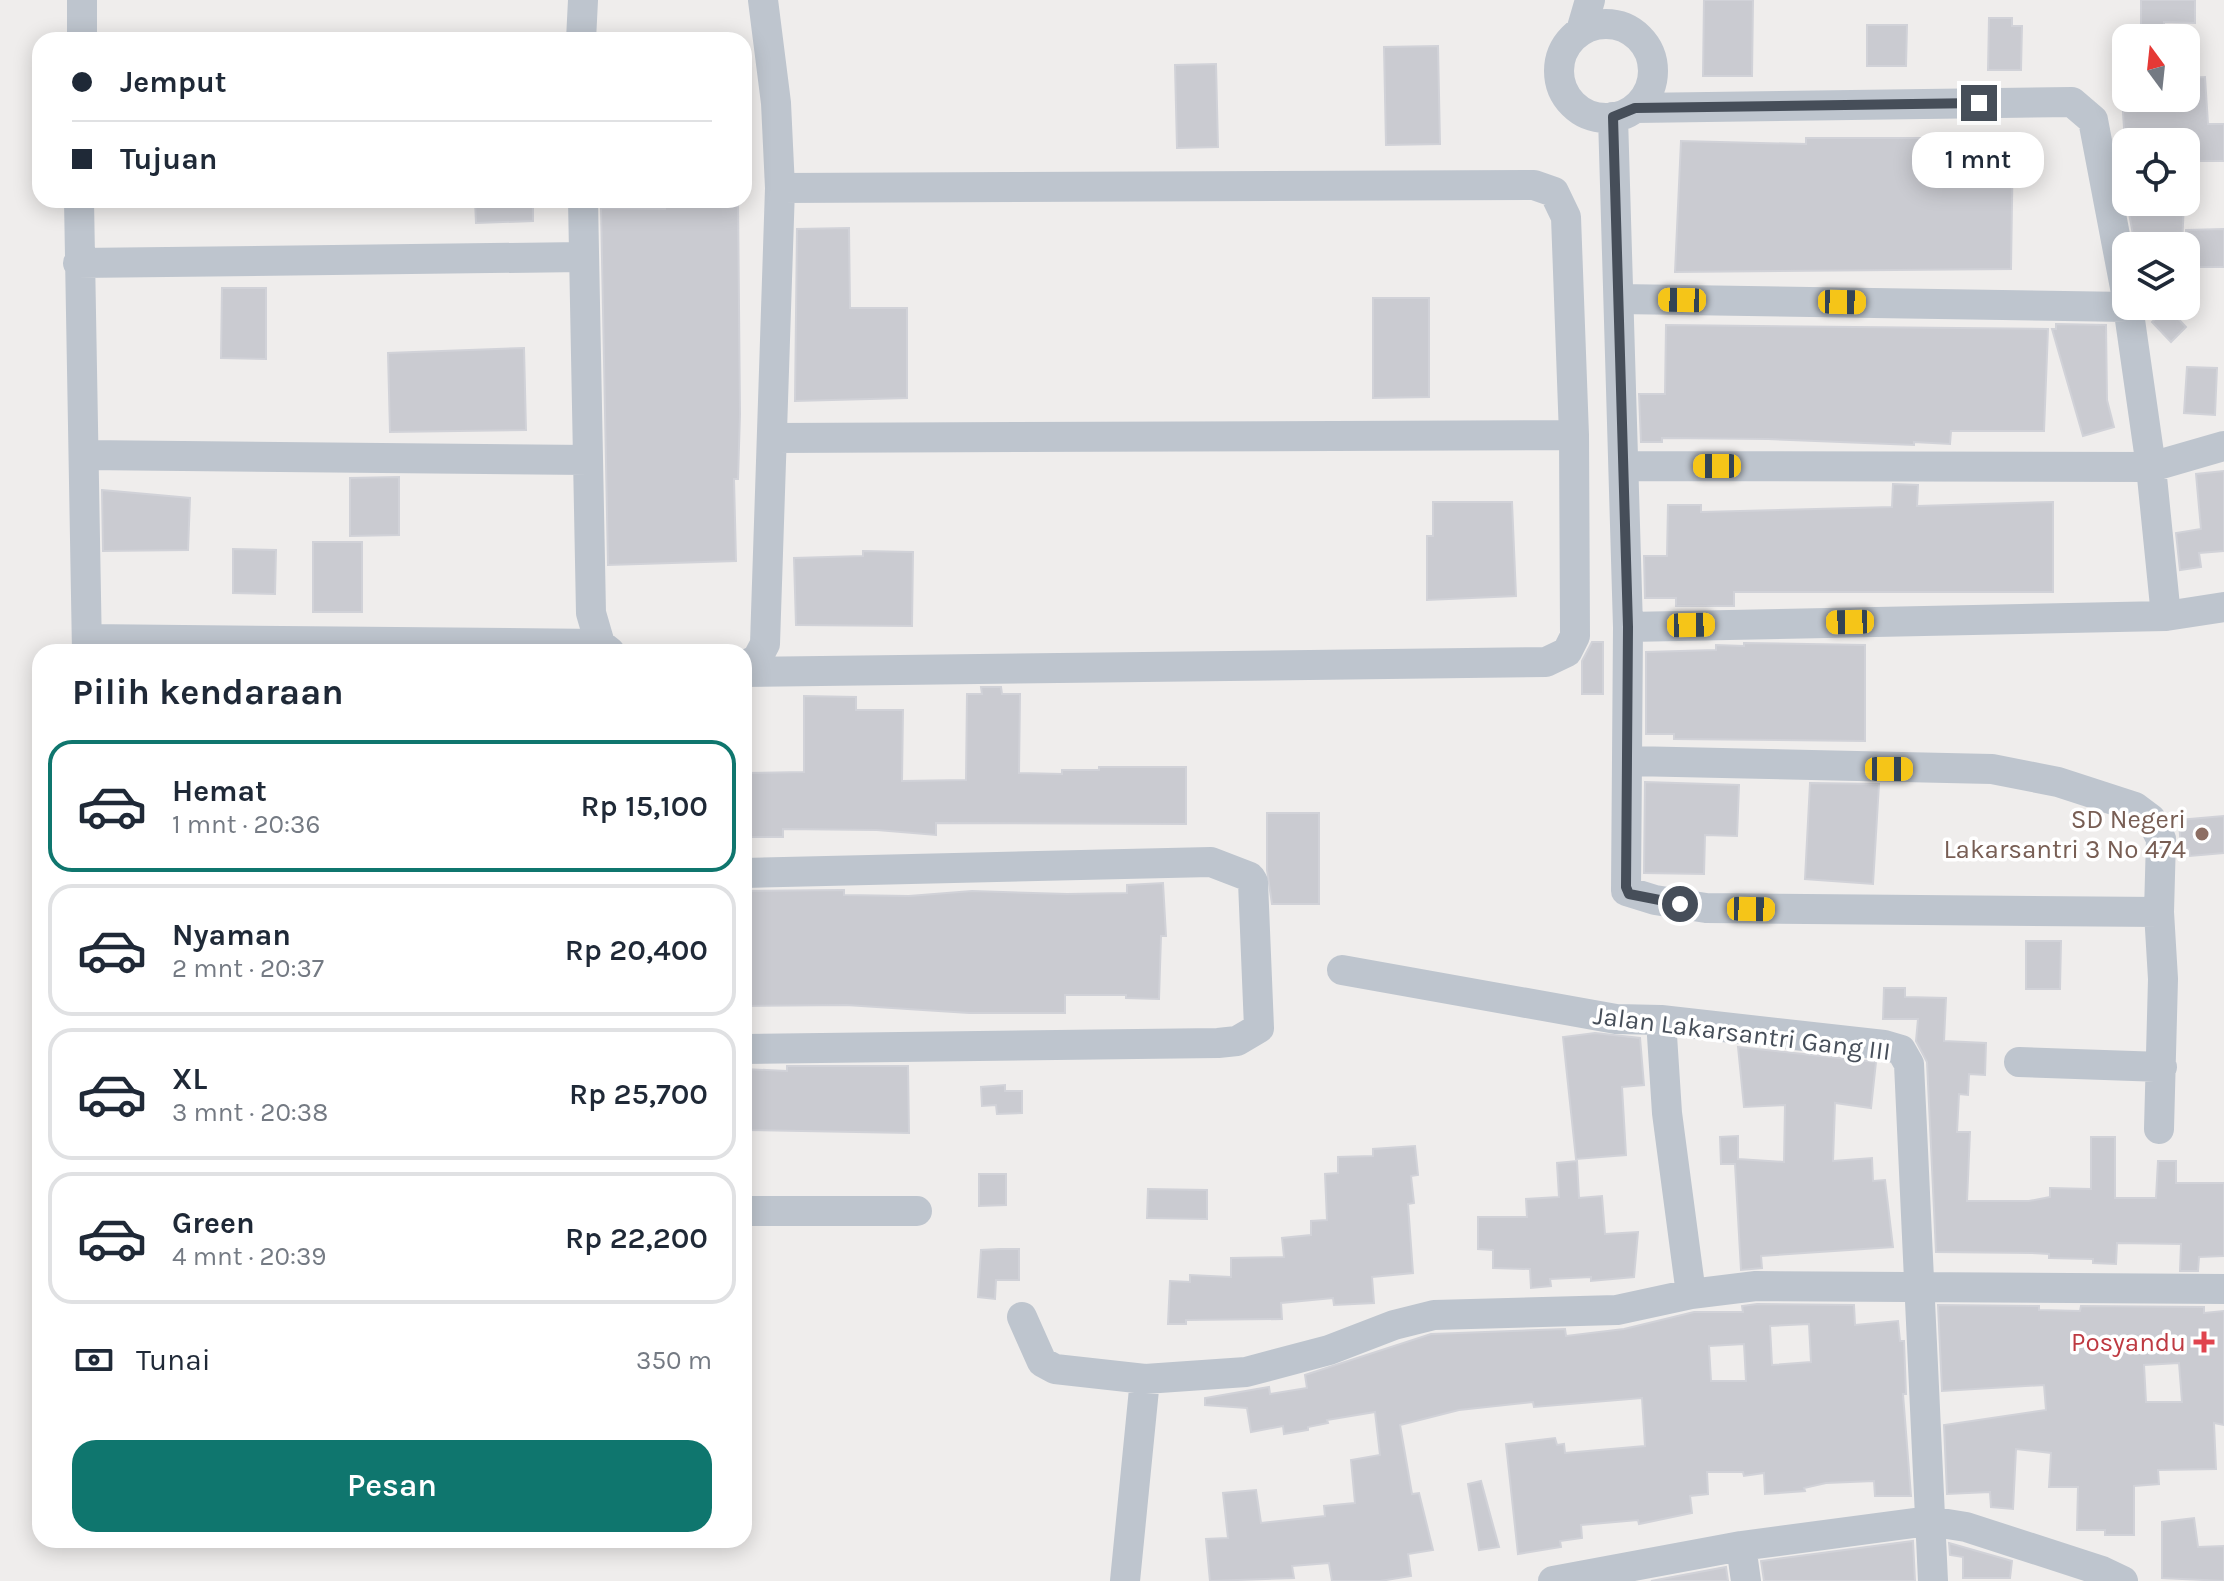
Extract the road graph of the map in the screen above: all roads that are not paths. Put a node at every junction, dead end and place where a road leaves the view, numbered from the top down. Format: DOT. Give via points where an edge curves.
graph roads {
  1 [pos="82,0"];
  2 [pos="583,0"];
  3 [pos="763,0"];
  4 [pos="1590,0"];
  5 [pos="1604,12"];
  6 [pos="1581,31"];
  7 [pos="82,32"];
  8 [pos="581,32"];
  9 [pos="1624,112"];
  10 [pos="780,188"];
  11 [pos="79,208"];
  12 [pos="583,208"];
  13 [pos="2114,232"];
  14 [pos="583,257"];
  15 [pos="78,263"];
  16 [pos="1619,299"];
  17 [pos="2112,306"];
  18 [pos="2130,320"];
  19 [pos="1574,435"];
  20 [pos="773,438"];
  21 [pos="2224,446"];
  22 [pos="85,455"];
  23 [pos="588,460"];
  24 [pos="1624,466"];
  25 [pos="2151,467"];
  26 [pos="2224,607"];
  27 [pos="2166,616"];
  28 [pos="1628,627"];
  29 [pos="87,644"];
  30 [pos="603,644"];
  31 [pos="752,663"];
  32 [pos="752,669"];
  33 [pos="1630,761"];
  34 [pos="752,873"];
  35 [pos="2159,912"];
  36 [pos="1342,970"];
  37 [pos="1661,1020"];
  38 [pos="752,1049"];
  39 [pos="2019,1062"];
  40 [pos="2162,1067"];
  41 [pos="2159,1129"];
  42 [pos="752,1211"];
  43 [pos="917,1211"];
  44 [pos="1917,1289"];
  45 [pos="2224,1289"];
  46 [pos="1691,1294"];
  47 [pos="1022,1317"];
  48 [pos="1145,1379"];
  49 [pos="1929,1521"];
  50 [pos="1741,1546"];
  51 [pos="1125,1581"];
  52 [pos="1553,1581"];
  53 [pos="1746,1581"];
  54 [pos="1933,1581"];
  55 [pos="2123,1581"];
  1 -- 7 [label="street"];
  2 -- 8 [label="street"];
  3 -- 10 [label="street"];
  4 -- 6 [label="street"];
  5 -- 6 [label="street"];
  5 -- 9 [label="street" via="1639,37 1651,58 1652,81"];
  6 -- 9 [label="street" via="1562,53 1560,83 1576,107 1589,115"];
  9 -- 13 [label="street" via="2072,102 2093,120"];
  9 -- 16 [label="street"];
  10 -- 19 [label="street" via="1534,185 1554,192 1566,217"];
  10 -- 20 [label="street"];
  11 -- 15 [label="street"];
  12 -- 14 [label="street"];
  14 -- 15 [label="street"];
  14 -- 23 [label="street"];
  15 -- 22 [label="street"];
  16 -- 17 [label="street"];
  16 -- 24 [label="street"];
  18 -- 25 [label="street"];
  19 -- 20 [label="street"];
  19 -- 32 [label="street" via="1575,636 1567,652 1546,662"];
  20 -- 31 [label="street" via="765,644"];
  21 -- 25 [label="street"];
  22 -- 23 [label="street"];
  22 -- 29 [label="street"];
  23 -- 30 [label="street" via="591,613"];
  24 -- 25 [label="street"];
  24 -- 28 [label="street"];
  25 -- 27 [label="street"];
  26 -- 27 [label="street"];
  27 -- 28 [label="street"];
  28 -- 33 [label="street"];
  33 -- 35 [label="street" via="1992,769 2058,782 2135,807 2151,819 2161,839"];
  33 -- 35 [label="street" via="1629,894 1706,908"];
  34 -- 38 [label="street" via="1211,862 1253,882 1259,1028 1237,1041 1218,1043"];
  35 -- 40 [label="street"];
  36 -- 37 [label="street, Jalan Lakarsantri Gang III" via="1616,1019"];
  37 -- 44 [label="street, Jalan Lakarsantri Gang III" via="1901,1050 1909,1064"];
  37 -- 46 [label="street" via="1667,1113"];
  39 -- 40 [label="street"];
  40 -- 41 [label="street"];
  42 -- 43 [label="street"];
  44 -- 45 [label="street"];
  44 -- 46 [label="street" via="1813,1284"];
  44 -- 49 [label="street, Jalan Lakarsantri Gang III"];
  46 -- 48 [label="street" via="1617,1310 1434,1315 1246,1372"];
  47 -- 48 [label="street" via="1042,1362 1055,1369"];
  48 -- 51 [label="street"];
  49 -- 50 [label="street"];
  49 -- 54 [label="street, Jalan Lakarsantri Gang III"];
  49 -- 55 [label="street" via="1966,1527"];
  50 -- 52 [label="street"];
  50 -- 53 [label="street"];
}
